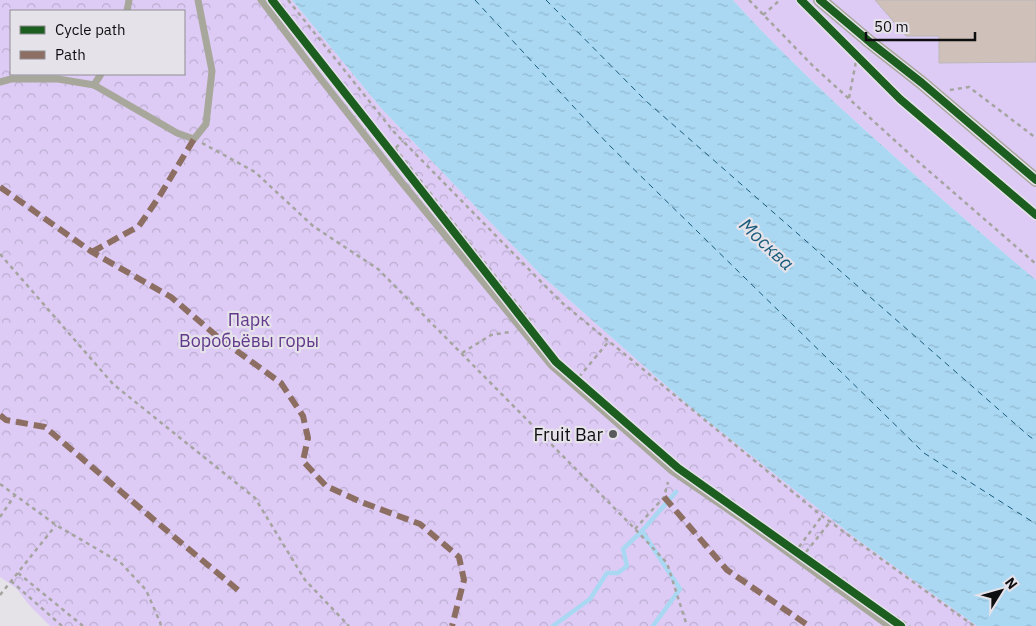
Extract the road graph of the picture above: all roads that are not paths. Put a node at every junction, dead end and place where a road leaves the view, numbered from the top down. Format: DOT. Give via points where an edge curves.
graph roads {
  1 [pos="198,0"];
  2 [pos="261,0"];
  3 [pos="820,0"];
  4 [pos="100,75"];
  5 [pos="0,82"];
  6 [pos="94,85"];
  7 [pos="1036,180"];
  8 [pos="888,626"];
  1 -- 6 [label="lane" via="212,71 206,124 194,139 177,133"];
  2 -- 8 [label="lane" via="399,179 551,365 672,471"];
  3 -- 7 [label="street"];
  4 -- 6 [label="lane"];
  5 -- 6 [label="lane" via="58,79"];
}
